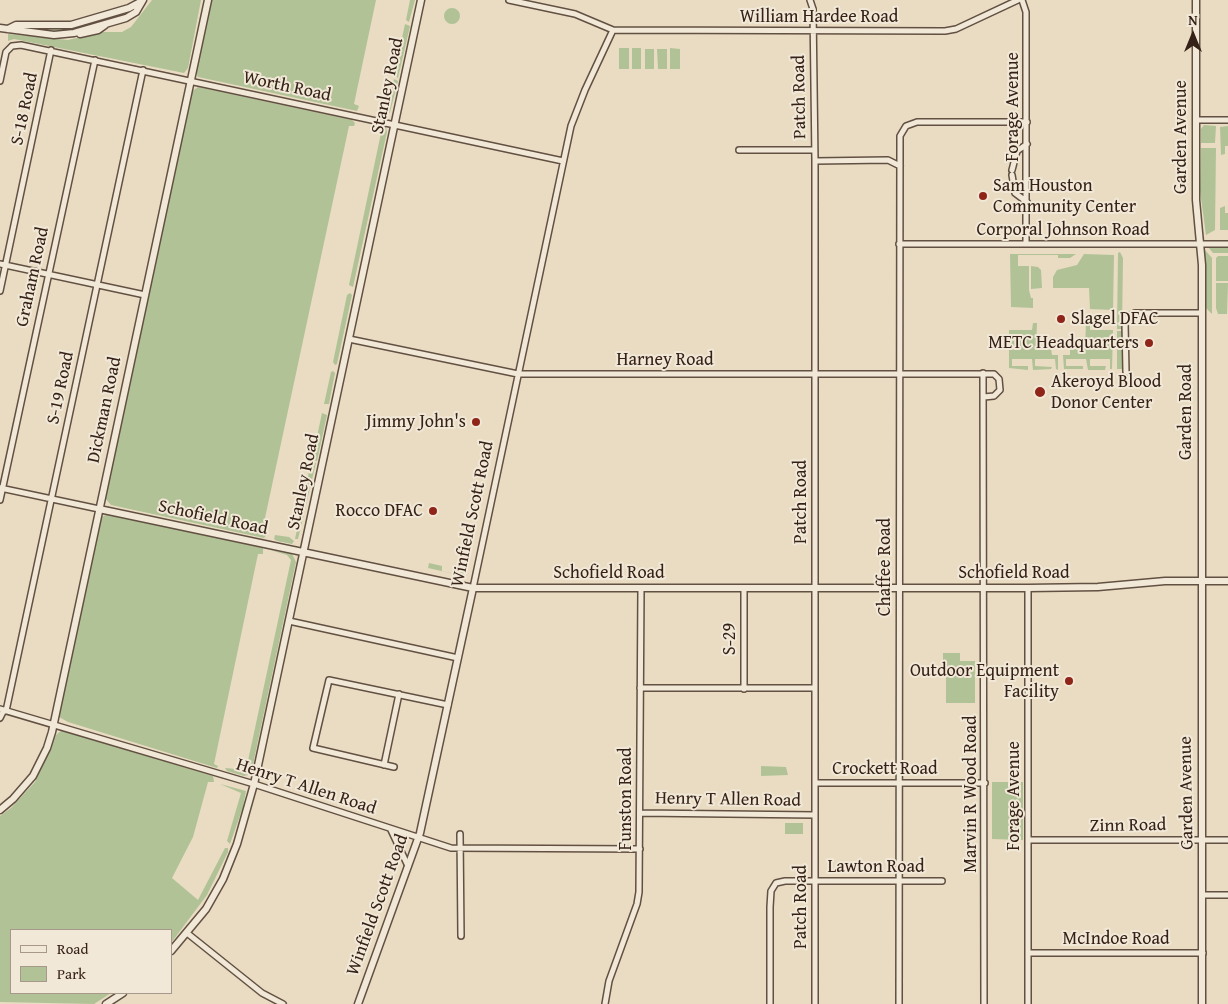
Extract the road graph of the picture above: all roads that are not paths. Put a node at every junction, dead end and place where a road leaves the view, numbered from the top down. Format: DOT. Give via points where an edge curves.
graph roads {
  1 [pos="142,0"];
  2 [pos="208,0"];
  3 [pos="421,0"];
  4 [pos="509,0"];
  5 [pos="810,0"];
  6 [pos="1018,0"];
  7 [pos="1022,0"];
  8 [pos="1196,0"];
  9 [pos="0,28"];
  10 [pos="8,28"];
  11 [pos="613,30"];
  12 [pos="813,31"];
  13 [pos="51,50"];
  14 [pos="95,60"];
  15 [pos="142,70"];
  16 [pos="0,81"];
  17 [pos="190,81"];
  18 [pos="1196,120"];
  19 [pos="1228,120"];
  20 [pos="1027,122"];
  21 [pos="395,124"];
  22 [pos="1027,144"];
  23 [pos="739,150"];
  24 [pos="814,150"];
  25 [pos="815,160"];
  26 [pos="563,161"];
  27 [pos="900,166"];
  28 [pos="1027,202"];
  29 [pos="899,244"];
  30 [pos="1026,244"];
  31 [pos="1200,244"];
  32 [pos="1228,244"];
  33 [pos="3,265"];
  34 [pos="48,274"];
  35 [pos="97,285"];
  36 [pos="0,291"];
  37 [pos="145,295"];
  38 [pos="1202,313"];
  39 [pos="349,339"];
  40 [pos="1126,372"];
  41 [pos="984,373"];
  42 [pos="518,374"];
  43 [pos="815,374"];
  44 [pos="899,374"];
  45 [pos="984,398"];
  46 [pos="1,488"];
  47 [pos="52,499"];
  48 [pos="0,500"];
  49 [pos="99,509"];
  50 [pos="304,553"];
  51 [pos="1200,581"];
  52 [pos="1228,581"];
  53 [pos="472,588"];
  54 [pos="641,588"];
  55 [pos="744,588"];
  56 [pos="815,588"];
  57 [pos="899,588"];
  58 [pos="984,588"];
  59 [pos="1028,588"];
  60 [pos="289,621"];
  61 [pos="458,658"];
  62 [pos="640,688"];
  63 [pos="815,688"];
  64 [pos="744,689"];
  65 [pos="399,694"];
  66 [pos="448,705"];
  67 [pos="3,710"];
  68 [pos="0,718"];
  69 [pos="54,723"];
  70 [pos="384,765"];
  71 [pos="394,767"];
  72 [pos="815,783"];
  73 [pos="899,783"];
  74 [pos="985,783"];
  75 [pos="254,784"];
  76 [pos="0,810"];
  77 [pos="640,813"];
  78 [pos="815,815"];
  79 [pos="391,830"];
  80 [pos="460,834"];
  81 [pos="419,839"];
  82 [pos="1203,839"];
  83 [pos="1028,840"];
  84 [pos="1228,840"];
  85 [pos="640,849"];
  86 [pos="460,850"];
  87 [pos="409,866"];
  88 [pos="899,880"];
  89 [pos="815,881"];
  90 [pos="942,881"];
  91 [pos="1203,895"];
  92 [pos="1228,895"];
  93 [pos="187,933"];
  94 [pos="461,936"];
  95 [pos="172,950"];
  96 [pos="1028,953"];
  97 [pos="1203,953"];
  98 [pos="121,994"];
  99 [pos="106,1004"];
  100 [pos="283,1004"];
  101 [pos="358,1004"];
  102 [pos="605,1004"];
  103 [pos="770,1004"];
  104 [pos="815,1004"];
  105 [pos="899,1004"];
  106 [pos="984,1004"];
  107 [pos="1028,1004"];
  108 [pos="1202,1004"];
  1 -- 10 [label="street" via="129,8 71,25 16,25"];
  1 -- 10 [label="street" via="132,15 74,33 54,35"];
  2 -- 17 [label="street, Dickman Road"];
  3 -- 21 [label="street, Stanley Road"];
  4 -- 11 [label="street" via="575,14"];
  5 -- 12 [label="street, Patch Road"];
  6 -- 12 [label="street, William Hardee Road" via="951,31"];
  7 -- 20 [label="street, Forage Avenue" via="1026,12"];
  8 -- 18 [label="street, Garden Avenue"];
  9 -- 10 [label="street"];
  11 -- 12 [label="street, William Hardee Road"];
  11 -- 26 [label="street, Winfield Scott Road" via="576,109"];
  12 -- 24 [label="street, Patch Road"];
  13 -- 14 [label="street, Worth Road"];
  13 -- 16 [label="street, Worth Road" via="12,46 6,52"];
  13 -- 33 [label="street, S-18 Road"];
  14 -- 15 [label="street, Worth Road"];
  14 -- 34 [label="street, Graham Road"];
  15 -- 17 [label="street, Worth Road"];
  15 -- 35 [label="street, S-19 Road"];
  17 -- 21 [label="street, Worth Road"];
  17 -- 37 [label="street, Dickman Road"];
  18 -- 19 [label="street"];
  18 -- 31 [label="street, Garden Avenue" via="1196,200"];
  20 -- 22 [label="street, Forage Avenue"];
  20 -- 27 [label="street, Chaffee Road" via="911,123 902,130"];
  21 -- 26 [label="street, Worth Road"];
  21 -- 39 [label="street, Stanley Road"];
  22 -- 28 [label="street, Forage Avenue"];
  22 -- 28 [label="street" via="1017,151 1012,172 1014,193"];
  23 -- 24 [label="street"];
  24 -- 25 [label="street, Patch Road"];
  25 -- 27 [label="street" via="888,160"];
  25 -- 43 [label="street, Patch Road"];
  26 -- 42 [label="street, Winfield Scott Road"];
  27 -- 29 [label="street, Chaffee Road"];
  28 -- 30 [label="street, Forage Avenue"];
  29 -- 30 [label="street, Corporal Johnson Road"];
  29 -- 44 [label="street, Chaffee Road"];
  30 -- 31 [label="street, Corporal Johnson Road"];
  31 -- 32 [label="street, Corporal Johnson Road"];
  31 -- 38 [label="street, Garden Road"];
  33 -- 34 [label="street"];
  33 -- 36 [label="street, S-18 Road"];
  34 -- 35 [label="street"];
  34 -- 46 [label="street, Graham Road"];
  35 -- 37 [label="street"];
  35 -- 47 [label="street, S-19 Road"];
  37 -- 49 [label="street, Dickman Road"];
  38 -- 40 [label="street" via="1135,313 1128,316"];
  38 -- 51 [label="street, Garden Road"];
  39 -- 42 [label="street, Harney Road"];
  39 -- 50 [label="street, Stanley Road"];
  41 -- 44 [label="street, Harney Road"];
  41 -- 45 [label="street, Marvin R Wood Road"];
  41 -- 45 [label="street" via="994,374 1000,379 998,394"];
  42 -- 43 [label="street, Harney Road"];
  42 -- 53 [label="street, Winfield Scott Road"];
  43 -- 44 [label="street, Harney Road"];
  43 -- 56 [label="street, Patch Road"];
  44 -- 57 [label="street, Chaffee Road"];
  45 -- 58 [label="street, Marvin R Wood Road"];
  46 -- 47 [label="street, Schofield Road"];
  46 -- 48 [label="street, Graham Road"];
  47 -- 49 [label="street, Schofield Road"];
  47 -- 67 [label="street, S-19 Road"];
  49 -- 50 [label="street, Schofield Road"];
  49 -- 69 [label="street, Dickman Road"];
  50 -- 53 [label="street, Schofield Road"];
  50 -- 60 [label="street, Stanley Road"];
  51 -- 52 [label="street, Schofield Road"];
  51 -- 59 [label="street, Schofield Road"];
  51 -- 82 [label="street, Garden Avenue"];
  53 -- 54 [label="street, Schofield Road"];
  53 -- 61 [label="street, Winfield Scott Road"];
  54 -- 55 [label="street, Schofield Road"];
  54 -- 62 [label="street, Funston Road"];
  55 -- 56 [label="street, Schofield Road"];
  55 -- 64 [label="street, S-29"];
  56 -- 57 [label="street, Schofield Road"];
  56 -- 63 [label="street, Patch Road"];
  57 -- 58 [label="street, Schofield Road"];
  57 -- 73 [label="street, Chaffee Road"];
  58 -- 59 [label="street, Schofield Road"];
  58 -- 74 [label="street, Marvin R Wood Road"];
  59 -- 83 [label="street, Forage Avenue"];
  60 -- 61 [label="street"];
  60 -- 75 [label="street, Stanley Road"];
  61 -- 66 [label="street, Winfield Scott Road"];
  62 -- 64 [label="street"];
  62 -- 77 [label="street, Funston Road"];
  63 -- 64 [label="street"];
  63 -- 72 [label="street, Patch Road"];
  65 -- 66 [label="street"];
  65 -- 70 [label="street"];
  65 -- 70 [label="street" via="329,680 313,748"];
  66 -- 81 [label="street, Winfield Scott Road"];
  67 -- 68 [label="street, S-19 Road"];
  67 -- 69 [label="street, Henry T Allen Road"];
  69 -- 75 [label="street, Henry T Allen Road"];
  69 -- 76 [label="street, Dickman Road" via="47,748 33,776"];
  70 -- 71 [label="street"];
  72 -- 73 [label="street, Crockett Road"];
  72 -- 78 [label="street, Patch Road"];
  73 -- 74 [label="street, Crockett Road"];
  73 -- 88 [label="street, Chaffee Road"];
  74 -- 106 [label="street, Marvin R Wood Road"];
  75 -- 79 [label="street, Henry T Allen Road"];
  75 -- 93 [label="street, Stanley Road" via="223,880"];
  77 -- 78 [label="street, Henry T Allen Road"];
  77 -- 85 [label="street, Funston Road"];
  78 -- 89 [label="street, Patch Road"];
  79 -- 81 [label="street, Henry T Allen Road"];
  79 -- 87 [label="street"];
  80 -- 86 [label="street"];
  81 -- 86 [label="street, Henry T Allen Road"];
  81 -- 87 [label="street, Winfield Scott Road"];
  82 -- 83 [label="street, Zinn Road"];
  82 -- 84 [label="street, Zinn Road"];
  82 -- 91 [label="street, Garden Avenue"];
  83 -- 96 [label="street, Forage Avenue"];
  85 -- 86 [label="street, Henry T Allen Road"];
  85 -- 102 [label="street, Funston Road" via="637,904 609,981"];
  86 -- 94 [label="street"];
  87 -- 101 [label="street, Winfield Scott Road"];
  88 -- 89 [label="street, Lawton Road"];
  88 -- 90 [label="street, Lawton Road"];
  88 -- 105 [label="street, Chaffee Road"];
  89 -- 103 [label="street, Lawton Road" via="776,883 771,891"];
  89 -- 104 [label="street, Patch Road"];
  91 -- 92 [label="street"];
  91 -- 97 [label="street, Garden Avenue"];
  93 -- 95 [label="street, Stanley Road"];
  93 -- 100 [label="street" via="262,993"];
  96 -- 97 [label="street, McIndoe Road"];
  96 -- 107 [label="street, Forage Avenue"];
  97 -- 108 [label="street, Garden Avenue"];
  98 -- 99 [label="street"];
}
